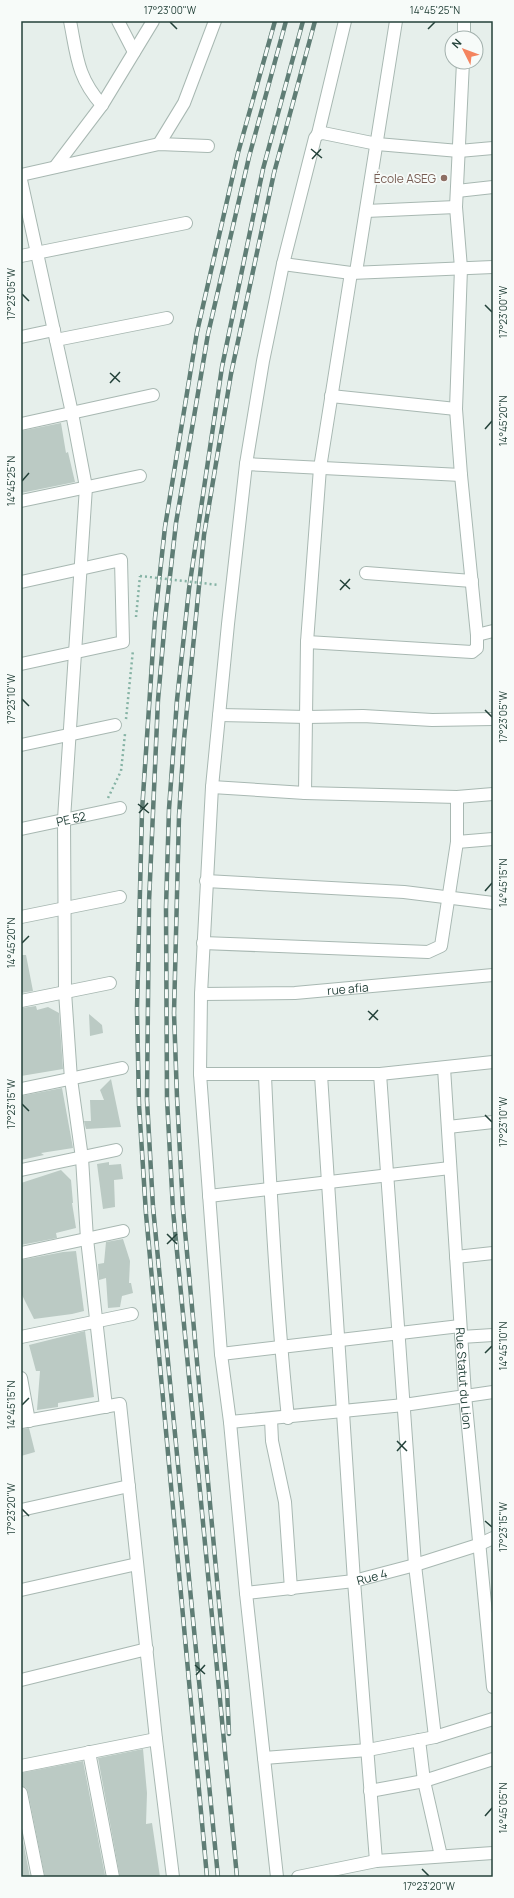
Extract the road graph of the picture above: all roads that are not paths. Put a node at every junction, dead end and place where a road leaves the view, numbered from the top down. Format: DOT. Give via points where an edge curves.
graph roads {
  1 [pos="70,21"];
  2 [pos="118,21"];
  3 [pos="152,21"];
  4 [pos="215,21"];
  5 [pos="345,21"];
  6 [pos="396,21"];
  7 [pos="134,52"];
  8 [pos="463,70"];
  9 [pos="102,105"];
  10 [pos="318,134"];
  11 [pos="159,144"];
  12 [pos="377,144"];
  13 [pos="208,146"];
  14 [pos="493,148"];
  15 [pos="459,151"];
  16 [pos="55,168"];
  17 [pos="21,175"];
  18 [pos="21,180"];
  19 [pos="493,187"];
  20 [pos="457,191"];
  21 [pos="456,207"];
  22 [pos="366,211"];
  23 [pos="186,223"];
  24 [pos="36,253"];
  25 [pos="21,256"];
  26 [pos="283,264"];
  27 [pos="493,267"];
  28 [pos="461,268"];
  29 [pos="353,272"];
  30 [pos="167,318"];
  31 [pos="55,335"];
  32 [pos="21,337"];
  33 [pos="153,395"];
  34 [pos="331,396"];
  35 [pos="456,409"];
  36 [pos="72,413"];
  37 [pos="21,424"];
  38 [pos="246,464"];
  39 [pos="320,468"];
  40 [pos="140,476"];
  41 [pos="461,476"];
  42 [pos="86,487"];
  43 [pos="21,501"];
  44 [pos="80,569"];
  45 [pos="366,574"];
  46 [pos="472,581"];
  47 [pos="21,582"];
  48 [pos="493,631"];
  49 [pos="477,635"];
  50 [pos="307,642"];
  51 [pos="76,652"];
  52 [pos="21,664"];
  53 [pos="219,715"];
  54 [pos="307,717"];
  55 [pos="493,718"];
  56 [pos="122,727"];
  57 [pos="69,735"];
  58 [pos="21,745"];
  59 [pos="212,787"];
  60 [pos="305,793"];
  61 [pos="493,794"];
  62 [pos="457,797"];
  63 [pos="120,808"];
  64 [pos="64,819"];
  65 [pos="21,828"];
  66 [pos="493,839"];
  67 [pos="457,842"];
  68 [pos="206,881"];
  69 [pos="120,897"];
  70 [pos="447,898"];
  71 [pos="493,903"];
  72 [pos="66,908"];
  73 [pos="21,917"];
  74 [pos="203,943"];
  75 [pos="493,975"];
  76 [pos="110,982"];
  77 [pos="65,992"];
  78 [pos="201,994"];
  79 [pos="21,1001"];
  80 [pos="493,1062"];
  81 [pos="122,1068"];
  82 [pos="444,1068"];
  83 [pos="200,1074"];
  84 [pos="380,1074"];
  85 [pos="321,1075"];
  86 [pos="265,1076"];
  87 [pos="71,1079"];
  88 [pos="21,1089"];
  89 [pos="493,1122"];
  90 [pos="448,1127"];
  91 [pos="116,1150"];
  92 [pos="82,1158"];
  93 [pos="450,1168"];
  94 [pos="21,1170"];
  95 [pos="386,1176"];
  96 [pos="328,1182"];
  97 [pos="270,1189"];
  98 [pos="209,1196"];
  99 [pos="124,1231"];
  100 [pos="87,1239"];
  101 [pos="21,1253"];
  102 [pos="493,1253"];
  103 [pos="456,1257"];
  104 [pos="132,1314"];
  105 [pos="95,1322"];
  106 [pos="461,1332"];
  107 [pos="398,1334"];
  108 [pos="493,1335"];
  109 [pos="21,1337"];
  110 [pos="339,1339"];
  111 [pos="281,1348"];
  112 [pos="221,1354"];
  113 [pos="21,1378"];
  114 [pos="493,1392"];
  115 [pos="465,1395"];
  116 [pos="404,1405"];
  117 [pos="106,1407"];
  118 [pos="343,1411"];
  119 [pos="288,1418"];
  120 [pos="270,1419"];
  121 [pos="25,1422"];
  122 [pos="230,1422"];
  123 [pos="129,1486"];
  124 [pos="21,1510"];
  125 [pos="493,1538"];
  126 [pos="478,1545"];
  127 [pos="137,1564"];
  128 [pos="415,1565"];
  129 [pos="354,1581"];
  130 [pos="291,1589"];
  131 [pos="21,1590"];
  132 [pos="246,1593"];
  133 [pos="147,1649"];
  134 [pos="21,1680"];
  135 [pos="493,1687"];
  136 [pos="493,1719"];
  137 [pos="435,1737"];
  138 [pos="156,1739"];
  139 [pos="418,1740"];
  140 [pos="368,1750"];
  141 [pos="89,1752"];
  142 [pos="264,1758"];
  143 [pos="493,1759"];
  144 [pos="21,1766"];
  145 [pos="424,1781"];
  146 [pos="370,1790"];
  147 [pos="21,1793"];
  148 [pos="493,1853"];
  149 [pos="441,1856"];
  150 [pos="376,1861"];
  151 [pos="172,1875"];
  152 [pos="314,1875"];
  153 [pos="38,1877"];
  154 [pos="113,1877"];
  155 [pos="277,1877"];
  156 [pos="298,1877"];
  1 -- 9 [label="street" via="75,57 91,93"];
  2 -- 7 [label="street"];
  3 -- 7 [label="street"];
  4 -- 11 [label="street" via="184,103"];
  5 -- 10 [label="street"];
  6 -- 12 [label="street"];
  7 -- 9 [label="street"];
  8 -- 15 [label="street"];
  9 -- 16 [label="street"];
  10 -- 12 [label="street"];
  10 -- 26 [label="street"];
  11 -- 13 [label="street"];
  11 -- 16 [label="street"];
  12 -- 15 [label="street"];
  12 -- 22 [label="street"];
  14 -- 15 [label="street"];
  15 -- 20 [label="street"];
  16 -- 17 [label="street"];
  18 -- 24 [label="street"];
  19 -- 20 [label="street"];
  20 -- 21 [label="street"];
  21 -- 22 [label="street"];
  21 -- 28 [label="street"];
  22 -- 29 [label="street"];
  23 -- 24 [label="street"];
  24 -- 25 [label="street"];
  24 -- 31 [label="street"];
  26 -- 29 [label="street"];
  26 -- 38 [label="street" via="263,361"];
  27 -- 28 [label="street"];
  28 -- 29 [label="street"];
  28 -- 35 [label="street"];
  29 -- 34 [label="street"];
  30 -- 31 [label="street"];
  31 -- 32 [label="street"];
  31 -- 36 [label="street"];
  33 -- 36 [label="street"];
  34 -- 35 [label="street"];
  34 -- 39 [label="street"];
  35 -- 41 [label="street"];
  36 -- 37 [label="street"];
  36 -- 42 [label="street"];
  38 -- 39 [label="street"];
  38 -- 53 [label="street"];
  39 -- 41 [label="street"];
  39 -- 50 [label="street"];
  40 -- 42 [label="street"];
  41 -- 46 [label="street"];
  42 -- 43 [label="street"];
  42 -- 44 [label="street"];
  44 -- 47 [label="street"];
  44 -- 51 [label="street"];
  44 -- 51 [label="street" via="122,560 128,644"];
  45 -- 46 [label="street"];
  46 -- 49 [label="street"];
  48 -- 49 [label="street"];
  49 -- 50 [label="street" via="477,648 472,652"];
  50 -- 54 [label="street"];
  51 -- 52 [label="street"];
  51 -- 57 [label="street"];
  53 -- 54 [label="street"];
  53 -- 59 [label="street"];
  54 -- 55 [label="street" via="363,716 432,720"];
  54 -- 60 [label="street"];
  56 -- 57 [label="street"];
  57 -- 58 [label="street"];
  57 -- 64 [label="street"];
  59 -- 60 [label="street"];
  59 -- 68 [label="street"];
  60 -- 62 [label="street"];
  61 -- 62 [label="street"];
  62 -- 67 [label="street"];
  63 -- 64 [label="street, PE 52"];
  64 -- 65 [label="street, PE 52"];
  64 -- 72 [label="street"];
  66 -- 67 [label="street"];
  67 -- 70 [label="street"];
  68 -- 70 [label="street" via="404,892"];
  68 -- 74 [label="street"];
  69 -- 72 [label="street"];
  70 -- 71 [label="street"];
  70 -- 74 [label="street" via="441,946 428,952"];
  72 -- 73 [label="street"];
  72 -- 77 [label="street"];
  74 -- 78 [label="street"];
  75 -- 78 [label="street, rue afia" via="296,993"];
  76 -- 77 [label="street"];
  77 -- 79 [label="street"];
  77 -- 87 [label="street"];
  78 -- 83 [label="street"];
  80 -- 82 [label="street"];
  81 -- 87 [label="street"];
  82 -- 84 [label="street"];
  82 -- 90 [label="street, Rue Statut du Lion"];
  83 -- 86 [label="street"];
  83 -- 98 [label="street"];
  84 -- 85 [label="street"];
  84 -- 95 [label="street"];
  85 -- 86 [label="street"];
  85 -- 96 [label="street"];
  86 -- 97 [label="street"];
  87 -- 88 [label="street"];
  87 -- 92 [label="street"];
  89 -- 90 [label="street"];
  90 -- 93 [label="street, Rue Statut du Lion"];
  91 -- 92 [label="street"];
  92 -- 94 [label="street"];
  92 -- 100 [label="street"];
  93 -- 95 [label="street"];
  93 -- 103 [label="street, Rue Statut du Lion"];
  95 -- 96 [label="street"];
  95 -- 107 [label="street"];
  96 -- 97 [label="street"];
  96 -- 110 [label="street"];
  97 -- 98 [label="street"];
  97 -- 111 [label="street"];
  98 -- 112 [label="street"];
  99 -- 100 [label="street"];
  100 -- 101 [label="street"];
  100 -- 105 [label="street"];
  102 -- 103 [label="street"];
  103 -- 106 [label="street, Rue Statut du Lion"];
  104 -- 105 [label="street"];
  105 -- 109 [label="street"];
  105 -- 117 [label="street"];
  106 -- 107 [label="street"];
  106 -- 108 [label="street"];
  106 -- 115 [label="street, Rue Statut du Lion"];
  107 -- 110 [label="street"];
  107 -- 116 [label="street"];
  110 -- 111 [label="street"];
  110 -- 118 [label="street"];
  111 -- 112 [label="street"];
  111 -- 119 [label="street"];
  112 -- 122 [label="street"];
  113 -- 121 [label="street"];
  114 -- 115 [label="street"];
  115 -- 116 [label="street"];
  115 -- 126 [label="street, Rue Statut du Lion"];
  116 -- 118 [label="street"];
  116 -- 128 [label="street"];
  117 -- 121 [label="street"];
  117 -- 123 [label="street" via="120,1404"];
  118 -- 119 [label="street"];
  118 -- 129 [label="street"];
  119 -- 120 [label="street"];
  120 -- 122 [label="street"];
  120 -- 130 [label="street" via="286,1510"];
  122 -- 132 [label="street"];
  123 -- 124 [label="street"];
  123 -- 127 [label="street"];
  125 -- 126 [label="street, Rue 4"];
  126 -- 128 [label="street, Rue 4"];
  126 -- 135 [label="street, Rue Statut du Lion"];
  127 -- 131 [label="street"];
  127 -- 133 [label="street"];
  128 -- 129 [label="street, Rue 4"];
  128 -- 137 [label="street"];
  129 -- 130 [label="street, Rue 4"];
  129 -- 140 [label="street"];
  130 -- 132 [label="street, Rue 4"];
  132 -- 142 [label="street"];
  133 -- 134 [label="street"];
  133 -- 138 [label="street"];
  136 -- 137 [label="street"];
  137 -- 139 [label="street"];
  138 -- 141 [label="street"];
  138 -- 151 [label="street"];
  139 -- 140 [label="street"];
  139 -- 145 [label="street"];
  140 -- 142 [label="street"];
  140 -- 146 [label="street"];
  141 -- 144 [label="street"];
  141 -- 154 [label="street"];
  142 -- 155 [label="street"];
  143 -- 145 [label="street"];
  145 -- 146 [label="street"];
  145 -- 149 [label="street"];
  146 -- 150 [label="street"];
  147 -- 153 [label="street"];
  148 -- 149 [label="street"];
  149 -- 150 [label="street"];
  150 -- 152 [label="street"];
  152 -- 156 [label="street"];
}
